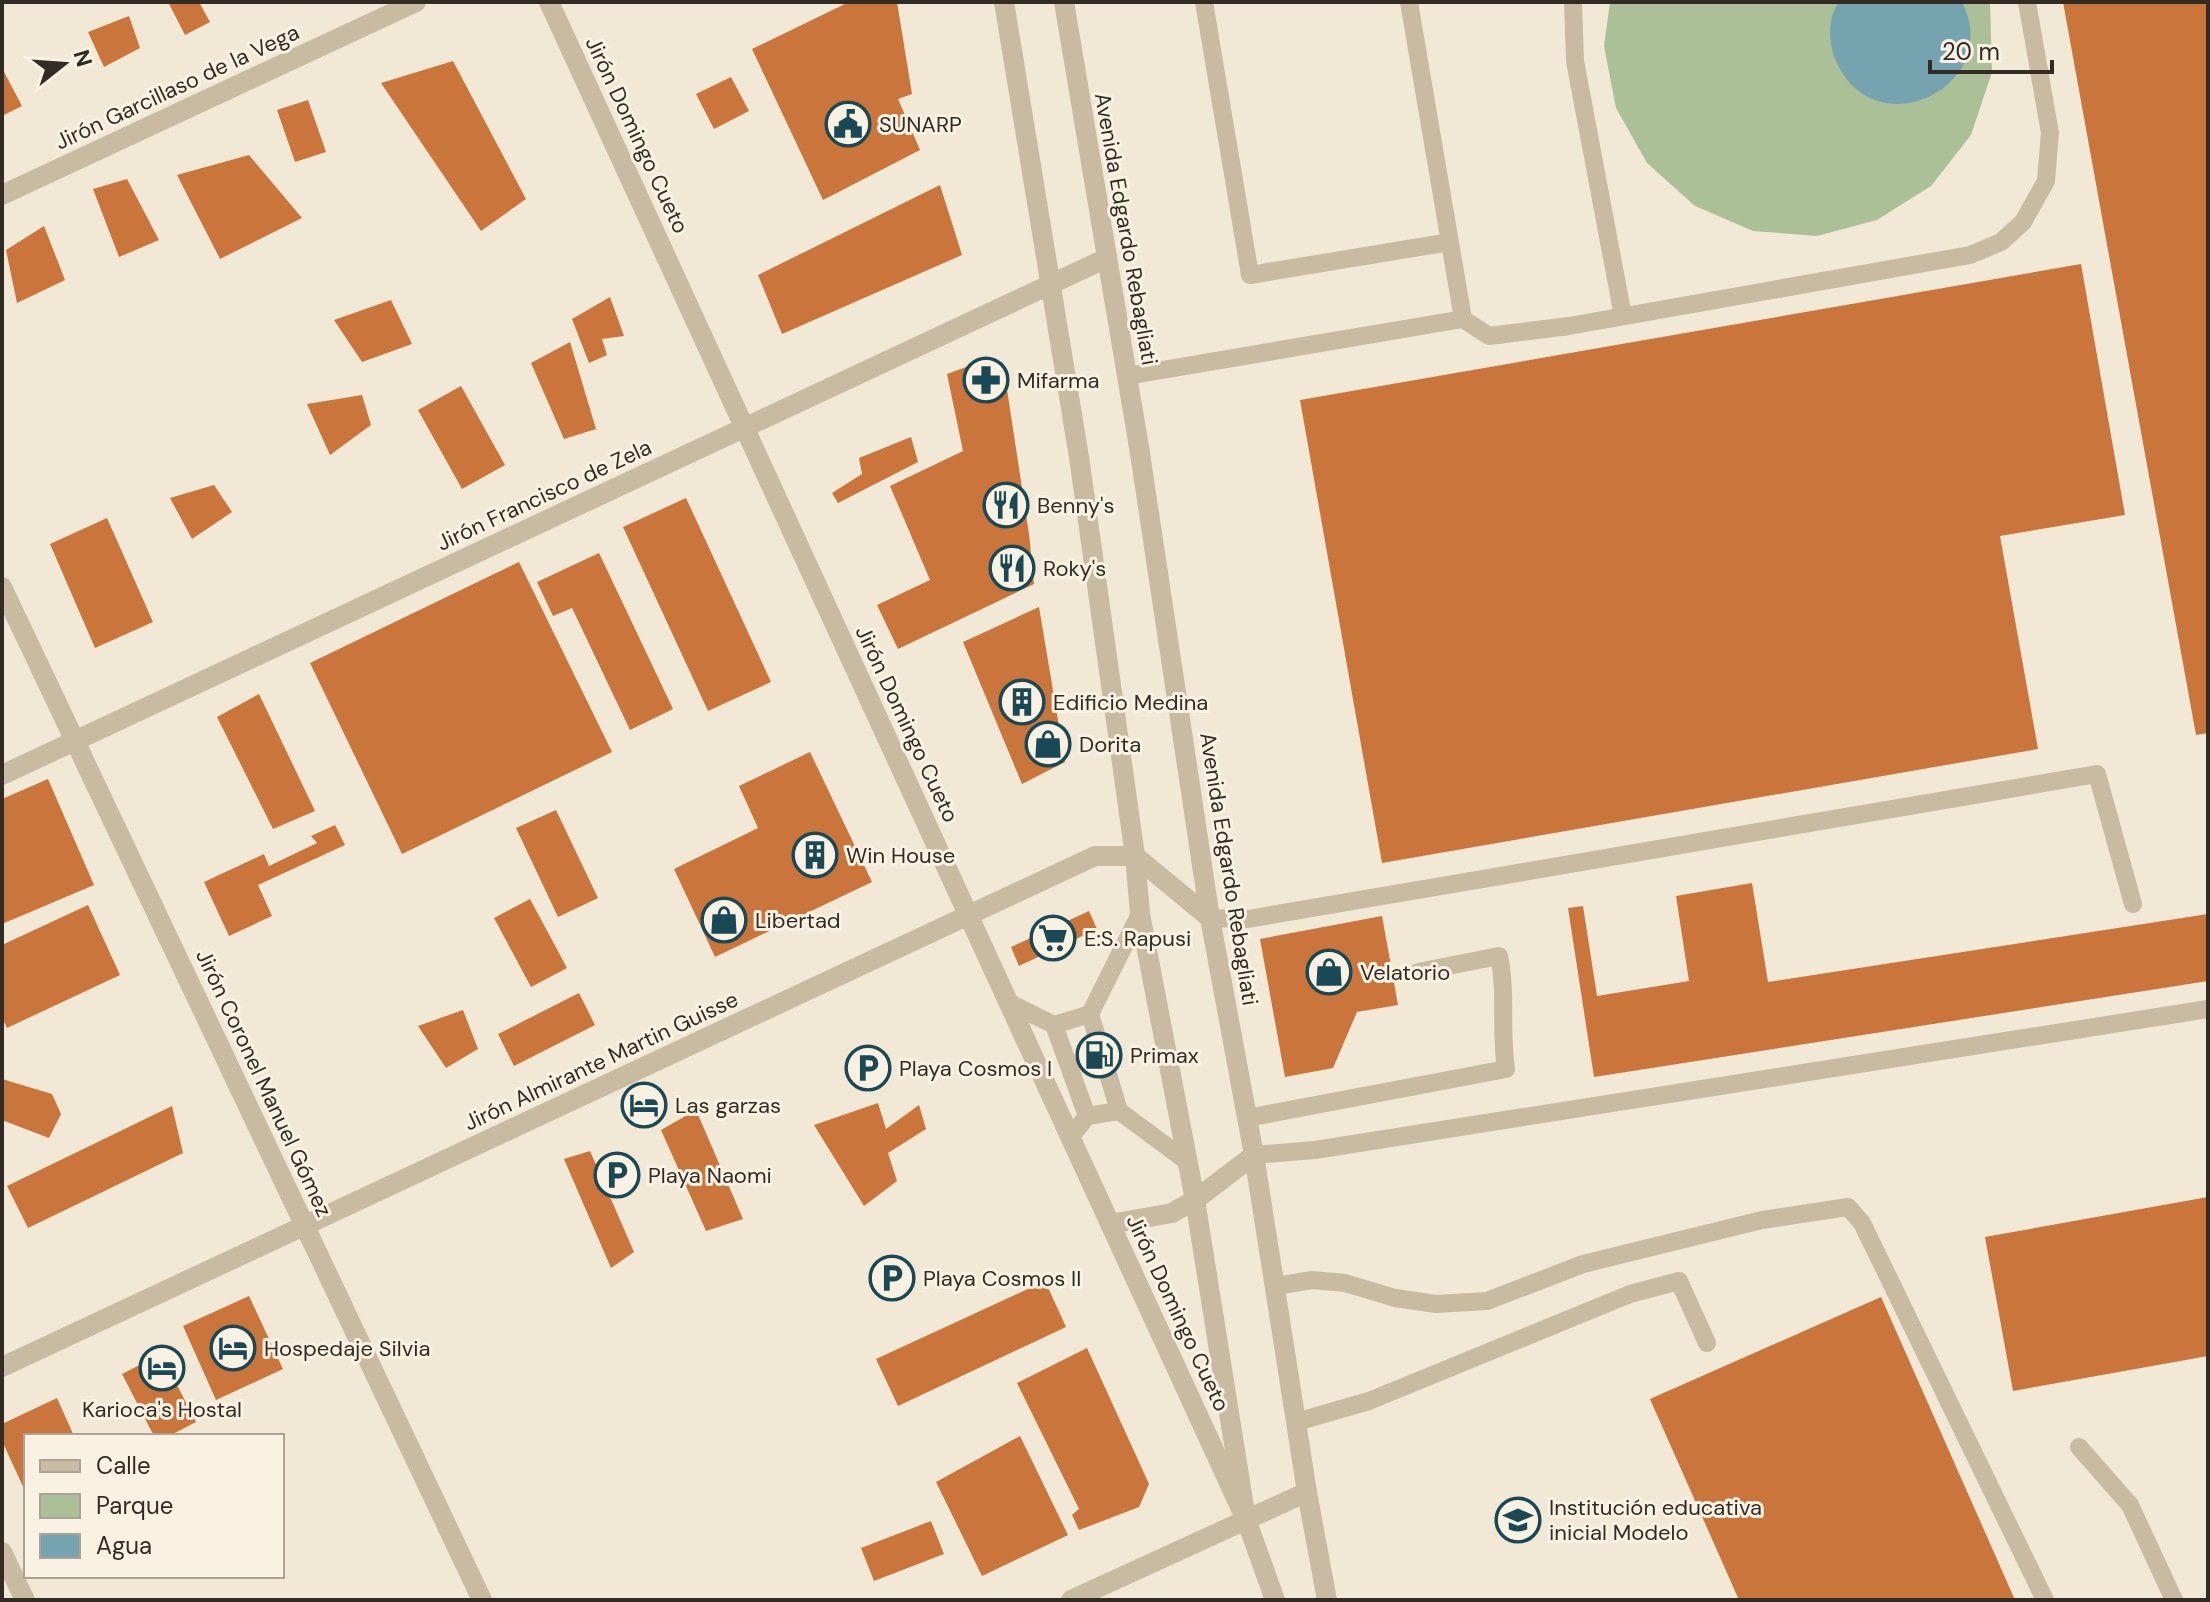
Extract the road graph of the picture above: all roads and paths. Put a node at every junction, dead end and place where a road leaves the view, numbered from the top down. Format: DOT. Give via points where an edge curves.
graph roads {
  1 [pos="416,2"];
  2 [pos="549,2"];
  3 [pos="1004,2"];
  4 [pos="1064,2"];
  5 [pos="1204,2"];
  6 [pos="1409,2"];
  7 [pos="1573,2"];
  8 [pos="2027,2"];
  9 [pos="2,195"];
  10 [pos="1450,242"];
  11 [pos="1107,258"];
  12 [pos="1049,285"];
  13 [pos="1623,316"];
  14 [pos="1463,319"];
  15 [pos="1127,376"];
  16 [pos="744,427"];
  17 [pos="2,587"];
  18 [pos="75,741"];
  19 [pos="2,775"];
  20 [pos="1135,856"];
  21 [pos="2133,904"];
  22 [pos="1140,914"];
  23 [pos="969,916"];
  24 [pos="1210,918"];
  25 [pos="1418,972"];
  26 [pos="1008,1002"];
  27 [pos="2208,1009"];
  28 [pos="1090,1014"];
  29 [pos="1054,1025"];
  30 [pos="1119,1111"];
  31 [pos="1087,1116"];
  32 [pos="1247,1118"];
  33 [pos="1070,1138"];
  34 [pos="1254,1155"];
  35 [pos="1188,1162"];
  36 [pos="1195,1200"];
  37 [pos="1110,1224"];
  38 [pos="305,1226"];
  39 [pos="1276,1286"];
  40 [pos="1707,1343"];
  41 [pos="2,1367"];
  42 [pos="1296,1422"];
  43 [pos="2079,1447"];
  44 [pos="1307,1492"];
  45 [pos="1246,1519"];
  46 [pos="2,1552"];
  47 [pos="25,1600"];
  48 [pos="482,1600"];
  49 [pos="1071,1600"];
  50 [pos="1275,1600"];
  51 [pos="1327,1600"];
  52 [pos="2045,1600"];
  53 [pos="2174,1600"];
  1 -- 9 [label="street, Jirón Garcillaso de la Vega"];
  2 -- 16 [label="street, Jirón Domingo Cueto"];
  3 -- 12 [label="street"];
  4 -- 11 [label="street, Avenida Edgardo Rebagliati"];
  5 -- 10 [label="lane" via="1250,275"];
  6 -- 10 [label="lane"];
  7 -- 13 [label="lane" via="1575,61"];
  8 -- 13 [label="lane" via="2050,133 2046,181 2023,222 2001,242 1970,255"];
  10 -- 14 [label="lane"];
  11 -- 12 [label="street, Jirón Francisco de Zela"];
  11 -- 15 [label="street, Avenida Edgardo Rebagliati"];
  12 -- 16 [label="street, Jirón Francisco de Zela"];
  12 -- 20 [label="street" via="1079,457"];
  13 -- 14 [label="lane" via="1489,336"];
  14 -- 15 [label="lane"];
  15 -- 24 [label="street, Avenida Edgardo Rebagliati"];
  16 -- 18 [label="street, Jirón Francisco de Zela"];
  16 -- 23 [label="street, Jirón Domingo Cueto"];
  17 -- 18 [label="street, Jirón Coronel Manuel Gómez"];
  18 -- 19 [label="street, Jirón Francisco de Zela"];
  18 -- 38 [label="street, Jirón Coronel Manuel Gómez"];
  20 -- 22 [label="street"];
  20 -- 23 [label="street, Jirón Almirante Martin Guisse" via="1095,856"];
  20 -- 24 [label="street"];
  21 -- 24 [label="lane" via="2097,774 1248,919"];
  22 -- 28 [label="lane"];
  22 -- 35 [label="street"];
  23 -- 26 [label="street, Jirón Domingo Cueto"];
  23 -- 38 [label="street, Jirón Almirante Martin Guisse"];
  24 -- 32 [label="street, Avenida Edgardo Rebagliati"];
  25 -- 32 [label="lane" via="1499,956 1506,1069"];
  26 -- 29 [label="lane"];
  26 -- 33 [label="street, Jirón Domingo Cueto"];
  27 -- 34 [label="lane" via="1315,1150"];
  28 -- 29 [label="lane"];
  28 -- 30 [label="lane"];
  29 -- 31 [label="lane"];
  30 -- 31 [label="lane"];
  30 -- 35 [label="lane"];
  31 -- 33 [label="lane"];
  32 -- 34 [label="street, Avenida Edgardo Rebagliati"];
  33 -- 37 [label="street, Jirón Domingo Cueto"];
  34 -- 36 [label="street"];
  34 -- 39 [label="street, Avenida Edgardo Rebagliati"];
  35 -- 36 [label="street"];
  36 -- 37 [label="street" via="1172,1213"];
  36 -- 45 [label="street"];
  37 -- 45 [label="street, Jirón Domingo Cueto"];
  38 -- 41 [label="street, Jirón Almirante Martin Guisse"];
  38 -- 48 [label="street, Jirón Coronel Manuel Gómez"];
  39 -- 42 [label="street, Avenida Edgardo Rebagliati"];
  39 -- 52 [label="lane" via="1312,1280 1436,1304 1487,1301 1583,1264 1762,1220 1848,1207 1862,1223"];
  40 -- 42 [label="lane" via="1679,1281 1630,1294 1369,1401"];
  42 -- 44 [label="street, Avenida Edgardo Rebagliati"];
  43 -- 53 [label="lane" via="2130,1505"];
  44 -- 45 [label="street"];
  44 -- 51 [label="street, Avenida Edgardo Rebagliati"];
  45 -- 49 [label="street"];
  45 -- 50 [label="street, Jirón Domingo Cueto"];
  46 -- 47 [label="street"];
}
